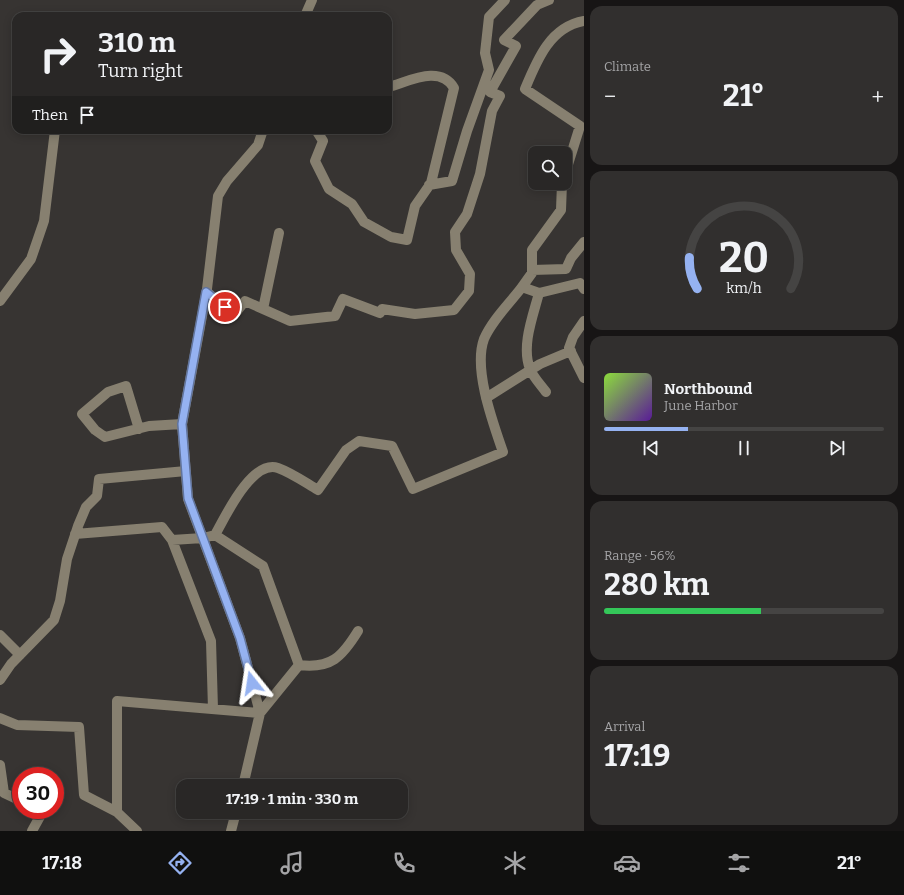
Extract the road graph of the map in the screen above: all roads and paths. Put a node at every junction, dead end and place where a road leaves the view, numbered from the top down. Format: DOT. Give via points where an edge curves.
graph roads {
  1 [pos="312,0"];
  2 [pos="505,0"];
  3 [pos="549,0"];
  4 [pos="307,12"];
  5 [pos="584,21"];
  6 [pos="392,86"];
  7 [pos="55,134"];
  8 [pos="262,134"];
  9 [pos="319,134"];
  10 [pos="572,152"];
  11 [pos="429,185"];
  12 [pos="562,190"];
  13 [pos="279,232"];
  14 [pos="584,242"];
  15 [pos="532,270"];
  16 [pos="522,287"];
  17 [pos="584,289"];
  18 [pos="206,292"];
  19 [pos="539,293"];
  20 [pos="0,301"];
  21 [pos="263,309"];
  22 [pos="584,321"];
  23 [pos="571,351"];
  24 [pos="530,371"];
  25 [pos="584,378"];
  26 [pos="546,392"];
  27 [pos="486,398"];
  28 [pos="182,424"];
  29 [pos="139,429"];
  30 [pos="186,471"];
  31 [pos="75,534"];
  32 [pos="215,535"];
  33 [pos="204,538"];
  34 [pos="172,540"];
  35 [pos="358,631"];
  36 [pos="0,635"];
  37 [pos="20,655"];
  38 [pos="299,665"];
  39 [pos="0,680"];
  40 [pos="213,709"];
  41 [pos="260,713"];
  42 [pos="0,718"];
  43 [pos="0,765"];
  44 [pos="245,779"];
  45 [pos="12,797"];
  46 [pos="117,812"];
  47 [pos="39,819"];
  48 [pos="234,819"];
  49 [pos="32,831"];
  50 [pos="137,831"];
  51 [pos="231,831"];
  1 -- 4 [label="street"];
  2 -- 11 [label="street" via="490,17 485,53 488,70 452,182"];
  3 -- 21 [label="street" via="537,5 504,40 516,46 490,92 500,96 492,111 480,174 467,214 455,232 456,250 470,274 469,292 454,310 415,314 382,309 380,313 343,300 334,316 290,321"];
  5 -- 10 [label="street" via="560,30 547,44 525,88 580,126"];
  6 -- 11 [label="street" via="423,75 441,77 454,88"];
  7 -- 20 [label="street" via="44,221 31,259"];
  8 -- 18 [label="street" via="258,144 227,181 218,196"];
  9 -- 11 [label="street" via="324,141 315,161 329,189 352,204 364,222 391,237 407,240 415,206"];
  12 -- 15 [label="street" via="561,210 532,250"];
  13 -- 21 [label="street"];
  14 -- 15 [label="street" via="566,269"];
  15 -- 16 [label="street"];
  16 -- 19 [label="street"];
  16 -- 27 [label="street" via="490,328 484,340 480,358"];
  17 -- 19 [label="street" via="580,282"];
  18 -- 21 [label="street" via="234,315 245,301"];
  18 -- 28 [label="street"];
  19 -- 24 [label="street" via="526,355"];
  22 -- 23 [label="street" via="573,338 569,348"];
  23 -- 24 [label="street"];
  23 -- 25 [label="street"];
  24 -- 26 [label="street"];
  24 -- 27 [label="street"];
  27 -- 32 [label="street" via="503,452 413,489 392,446 359,441 346,450 318,490 277,467 266,467 246,484"];
  28 -- 29 [label="street"];
  28 -- 30 [label="street"];
  29 -- 29 [label="street" via="126,386 108,392 82,414 95,430 105,437"];
  30 -- 31 [label="street" via="99,479 97,496 86,507"];
  30 -- 33 [label="street" via="188,498"];
  31 -- 34 [label="street" via="162,528"];
  31 -- 37 [label="street" via="54,620"];
  32 -- 33 [label="street"];
  32 -- 38 [label="street" via="263,566"];
  33 -- 34 [label="street"];
  33 -- 41 [label="street" via="240,638"];
  34 -- 40 [label="street" via="211,641"];
  35 -- 38 [label="street" via="347,649 327,664 313,667"];
  36 -- 37 [label="street"];
  37 -- 39 [label="street"];
  38 -- 41 [label="street"];
  40 -- 41 [label="street"];
  40 -- 46 [label="street" via="117,700"];
  41 -- 44 [label="street"];
  42 -- 46 [label="street" via="17,725 79,727 84,795"];
  43 -- 45 [label="street" via="4,793"];
  46 -- 50 [label="street"];
  47 -- 49 [label="street"];
  48 -- 51 [label="street"];
}
